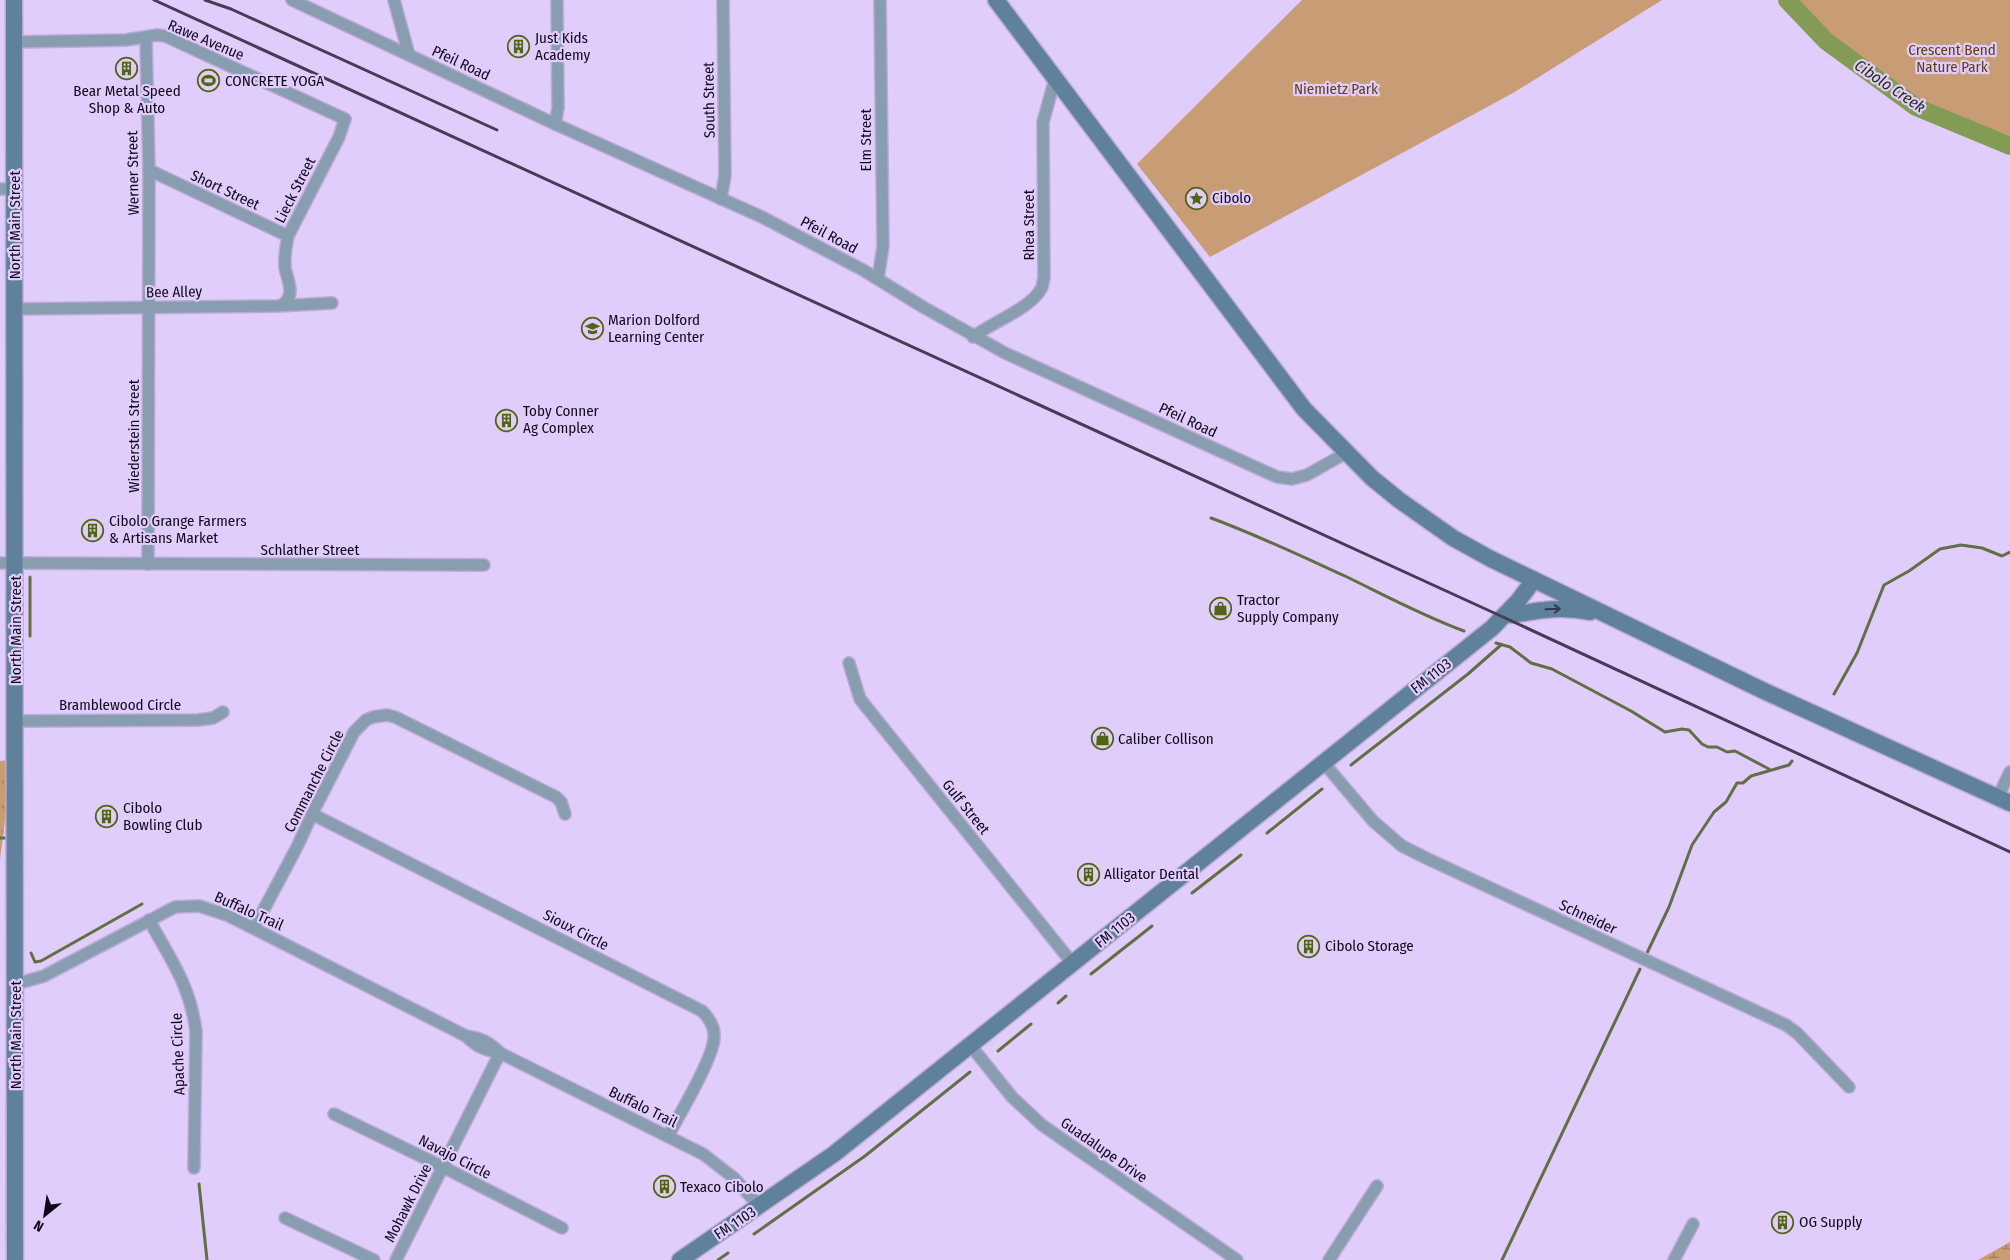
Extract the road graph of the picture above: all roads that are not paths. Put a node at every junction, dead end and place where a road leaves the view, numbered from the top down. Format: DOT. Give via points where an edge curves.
graph roads {
  1 [pos="14,0"];
  2 [pos="292,0"];
  3 [pos="394,0"];
  4 [pos="558,0"];
  5 [pos="723,0"];
  6 [pos="880,0"];
  7 [pos="996,0"];
  8 [pos="146,38"];
  9 [pos="15,42"];
  10 [pos="409,55"];
  11 [pos="1055,79"];
  12 [pos="345,119"];
  13 [pos="555,124"];
  14 [pos="149,170"];
  15 [pos="7,189"];
  16 [pos="721,199"];
  17 [pos="288,236"];
  18 [pos="878,279"];
  19 [pos="332,303"];
  20 [pos="282,304"];
  21 [pos="149,308"];
  22 [pos="15,310"];
  23 [pos="974,337"];
  24 [pos="1346,453"];
  25 [pos="8,563"];
  26 [pos="148,564"];
  27 [pos="484,566"];
  28 [pos="1534,580"];
  29 [pos="1604,614"];
  30 [pos="1505,615"];
  31 [pos="849,663"];
  32 [pos="223,712"];
  33 [pos="16,721"];
  34 [pos="1323,762"];
  35 [pos="2010,772"];
  36 [pos="2004,800"];
  37 [pos="312,814"];
  38 [pos="565,814"];
  39 [pos="148,920"];
  40 [pos="254,928"];
  41 [pos="1074,964"];
  42 [pos="16,984"];
  43 [pos="971,1046"];
  44 [pos="500,1053"];
  45 [pos="1849,1087"];
  46 [pos="334,1114"];
  47 [pos="668,1136"];
  48 [pos="443,1167"];
  49 [pos="194,1168"];
  50 [pos="1377,1186"];
  51 [pos="759,1206"];
  52 [pos="286,1218"];
  53 [pos="1693,1224"];
  54 [pos="562,1228"];
  55 [pos="16,1260"];
  56 [pos="374,1260"];
  57 [pos="396,1260"];
  58 [pos="680,1260"];
  59 [pos="1237,1260"];
  60 [pos="1330,1260"];
  61 [pos="1674,1260"];
  1 -- 9 [label="main road, North Main Street"];
  2 -- 10 [label="street, Pfeil Road"];
  3 -- 10 [label="street"];
  4 -- 13 [label="street" via="558,108"];
  5 -- 16 [label="street, South Street" via="725,174"];
  6 -- 18 [label="street, Elm Street" via="883,246"];
  7 -- 11 [label="main road"];
  8 -- 9 [label="street, Rawe Avenue"];
  8 -- 12 [label="street, Rawe Avenue" via="165,36"];
  8 -- 14 [label="street, Werner Street"];
  9 -- 15 [label="main road, North Main Street"];
  10 -- 13 [label="street, Pfeil Road"];
  11 -- 23 [label="street, Rhea Street" via="1043,122 1043,284 1023,306"];
  11 -- 24 [label="main road" via="1304,409"];
  12 -- 17 [label="street, Lieck Street"];
  13 -- 16 [label="street, Pfeil Road"];
  14 -- 17 [label="street, Short Street"];
  14 -- 21 [label="street, Werner Street"];
  15 -- 22 [label="main road, North Main Street"];
  16 -- 18 [label="street, Pfeil Road"];
  17 -- 20 [label="street, Lieck Street" via="285,252 290,293"];
  18 -- 23 [label="street, Pfeil Road"];
  19 -- 20 [label="street, Bee Alley"];
  20 -- 21 [label="street, Bee Alley"];
  21 -- 22 [label="street, Bee Alley"];
  21 -- 26 [label="street, Wiederstein Street"];
  22 -- 25 [label="main road, North Main Street"];
  23 -- 24 [label="street, Pfeil Road" via="1277,477 1292,479 1307,475"];
  24 -- 28 [label="main road" via="1372,478 1430,522 1491,559"];
  25 -- 26 [label="street, Schlather Street"];
  25 -- 33 [label="main road, North Main Street"];
  26 -- 27 [label="street, Schlather Street"];
  28 -- 29 [label="main road"];
  28 -- 30 [label="main road, FM 1103 / FM 1103"];
  30 -- 29 [label="main road, one-way" via="1557,609"];
  29 -- 36 [label="main road"];
  30 -- 34 [label="main road, FM 1103 / FM 1103"];
  31 -- 41 [label="street, Gulf Street" via="860,699"];
  32 -- 33 [label="street, Bramblewood Circle" via="213,718 198,720"];
  33 -- 42 [label="main road, North Main Street"];
  34 -- 41 [label="main road, FM 1103 / FM 1103"];
  34 -- 45 [label="street, Schneider" via="1373,821 1402,846 1786,1025"];
  35 -- 36 [label="street"];
  37 -- 38 [label="street, Commanche Circle" via="354,732 366,720 387,715 556,796"];
  37 -- 40 [label="street, Commanche Circle"];
  37 -- 47 [label="street, Sioux Circle" via="702,1011 714,1028 714,1040 707,1061"];
  39 -- 40 [label="street, Buffalo Trail" via="175,907 192,906 222,913"];
  39 -- 42 [label="street, Buffalo Trail" via="44,976"];
  39 -- 49 [label="street, Apache Circle" via="184,981 193,1009 196,1032"];
  40 -- 44 [label="street, Buffalo Trail" via="466,1036 489,1042"];
  41 -- 43 [label="main road, FM 1103 / FM 1103"];
  42 -- 55 [label="main road, North Main Street"];
  43 -- 51 [label="main road, FM 1103 / FM 1103" via="834,1154"];
  43 -- 59 [label="street, Guadalupe Drive" via="1012,1097 1042,1125"];
  44 -- 47 [label="street, Buffalo Trail"];
  44 -- 48 [label="street, Mohawk Drive"];
  46 -- 48 [label="street, Navajo Circle"];
  47 -- 51 [label="street, Buffalo Trail" via="716,1163"];
  48 -- 54 [label="street, Navajo Circle"];
  48 -- 57 [label="street, Mohawk Drive"];
  50 -- 60 [label="street"];
  51 -- 58 [label="main road, FM 1103 / FM 1103"];
  52 -- 56 [label="street"];
  53 -- 61 [label="street"];
}
